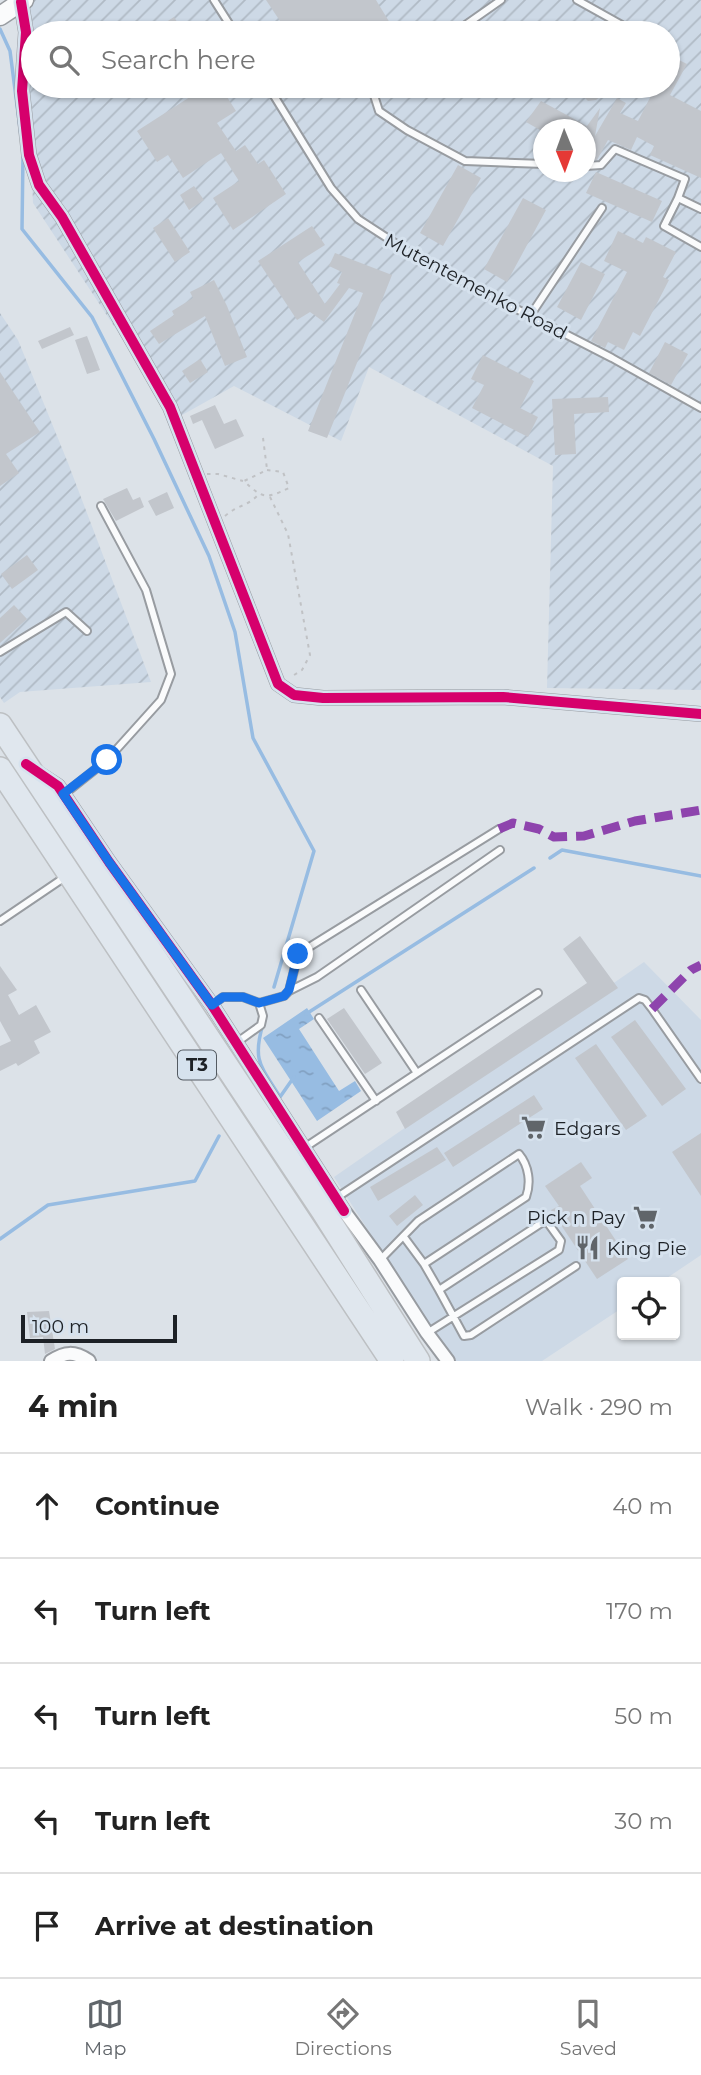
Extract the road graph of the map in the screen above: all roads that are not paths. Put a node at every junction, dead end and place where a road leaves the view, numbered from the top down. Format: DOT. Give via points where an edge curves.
graph roads {
  1 [pos="214,0"];
  2 [pos="501,0"];
  3 [pos="577,0"];
  4 [pos="22,1"];
  5 [pos="0,16"];
  6 [pos="25,21"];
  7 [pos="227,21"];
  8 [pos="471,21"];
  9 [pos="615,21"];
  10 [pos="23,98"];
  11 [pos="275,98"];
  12 [pos="375,98"];
  13 [pos="533,164"];
  14 [pos="596,165"];
  15 [pos="678,198"];
  16 [pos="601,208"];
  17 [pos="701,209"];
  18 [pos="701,247"];
  19 [pos="530,316"];
  20 [pos="701,408"];
  21 [pos="101,506"];
  22 [pos="87,631"];
  23 [pos="0,652"];
  24 [pos="701,714"];
  25 [pos="0,725"];
  26 [pos="26,764"];
  27 [pos="0,769"];
  28 [pos="63,794"];
  29 [pos="499,829"];
  30 [pos="500,850"];
  31 [pos="70,874"];
  32 [pos="0,921"];
  33 [pos="289,990"];
  34 [pos="361,990"];
  35 [pos="538,993"];
  36 [pos="259,1003"];
  37 [pos="212,1005"];
  38 [pos="319,1018"];
  39 [pos="236,1043"];
  40 [pos="417,1073"];
  41 [pos="701,1079"];
  42 [pos="376,1101"];
  43 [pos="304,1148"];
  44 [pos="334,1206"];
  45 [pos="404,1237"];
  46 [pos="380,1260"];
  47 [pos="424,1264"];
  48 [pos="576,1266"];
  49 [pos="439,1290"];
  50 [pos="453,1315"];
  51 [pos="427,1333"];
  52 [pos="51,1361"];
  53 [pos="89,1361"];
  54 [pos="392,1361"];
  55 [pos="418,1361"];
  56 [pos="448,1361"];
  1 -- 7 [label="lane"];
  2 -- 8 [label="lane"];
  3 -- 9 [label="lane"];
  4 -- 5 [label="street"];
  4 -- 6 [label="street"];
  10 -- 24 [label="street" via="29,155 39,185 62,217 170,407 278,684 294,695 323,698 503,697"];
  11 -- 19 [label="lane, Mutentemenko Road" via="331,188 358,219 421,260"];
  12 -- 13 [label="lane" via="379,111 407,131 465,161"];
  14 -- 15 [label="lane" via="615,149 685,179"];
  15 -- 17 [label="lane"];
  15 -- 18 [label="lane" via="664,226"];
  16 -- 19 [label="lane"];
  19 -- 20 [label="lane, Mutentemenko Road"];
  21 -- 28 [label="lane" via="146,590 172,674 161,700 107,760"];
  22 -- 23 [label="lane" via="66,612"];
  25 -- 26 [label="highway, T3"];
  26 -- 28 [label="street"];
  26 -- 44 [label="highway, T3"];
  27 -- 31 [label="highway, T3"];
  28 -- 37 [label="street"];
  29 -- 33 [label="lane" via="298,954"];
  30 -- 33 [label="lane" via="317,977"];
  31 -- 32 [label="lane"];
  31 -- 54 [label="highway, T3"];
  33 -- 36 [label="lane" via="284,996"];
  34 -- 40 [label="lane"];
  35 -- 40 [label="lane"];
  36 -- 37 [label="lane" via="223,997"];
  36 -- 39 [label="lane" via="261,1026"];
  37 -- 39 [label="street"];
  38 -- 42 [label="lane"];
  39 -- 43 [label="street"];
  40 -- 42 [label="lane"];
  41 -- 44 [label="lane" via="652,1009 639,998"];
  42 -- 43 [label="lane"];
  43 -- 44 [label="street"];
  44 -- 46 [label="street"];
  44 -- 55 [label="highway, T3"];
  45 -- 46 [label="lane"];
  45 -- 47 [label="lane"];
  45 -- 47 [label="lane" via="418,1221 519,1154 524,1160 526,1197"];
  46 -- 51 [label="street"];
  47 -- 49 [label="lane"];
  48 -- 50 [label="lane" via="471,1335 464,1336"];
  49 -- 50 [label="lane"];
  49 -- 50 [label="lane" via="543,1222 561,1241 559,1250"];
  50 -- 51 [label="lane"];
  51 -- 56 [label="street"];
  52 -- 53 [label="street" via="64,1353"];
}
